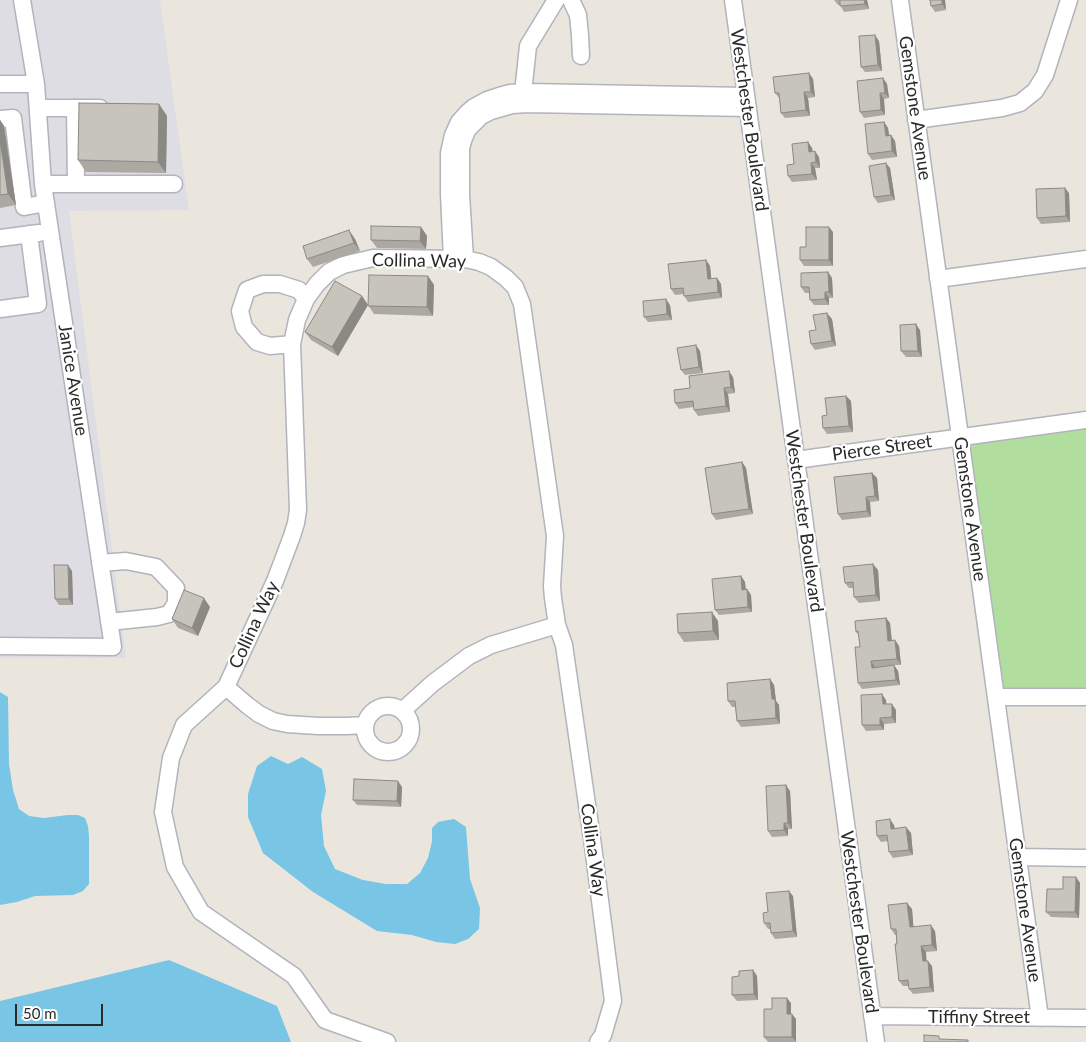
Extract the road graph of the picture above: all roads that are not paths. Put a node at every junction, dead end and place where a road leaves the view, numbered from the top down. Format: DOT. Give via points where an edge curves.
graph roads {
  1 [pos="22,0"];
  2 [pos="556,0"];
  3 [pos="571,0"];
  4 [pos="733,0"];
  5 [pos="900,0"];
  6 [pos="1069,0"];
  7 [pos="581,56"];
  8 [pos="0,84"];
  9 [pos="36,84"];
  10 [pos="523,99"];
  11 [pos="747,102"];
  12 [pos="38,108"];
  13 [pos="75,108"];
  14 [pos="114,108"];
  15 [pos="472,117"];
  16 [pos="0,119"];
  17 [pos="916,120"];
  18 [pos="40,133"];
  19 [pos="15,136"];
  20 [pos="44,184"];
  21 [pos="76,184"];
  22 [pos="174,184"];
  23 [pos="46,203"];
  24 [pos="454,219"];
  25 [pos="51,232"];
  26 [pos="29,234"];
  27 [pos="0,238"];
  28 [pos="1086,258"];
  29 [pos="459,259"];
  30 [pos="938,279"];
  31 [pos="306,299"];
  32 [pos="0,309"];
  33 [pos="292,344"];
  34 [pos="1086,420"];
  35 [pos="960,438"];
  36 [pos="796,460"];
  37 [pos="100,563"];
  38 [pos="109,622"];
  39 [pos="557,625"];
  40 [pos="0,646"];
  41 [pos="226,687"];
  42 [pos="996,696"];
  43 [pos="1086,697"];
  44 [pos="402,711"];
  45 [pos="365,726"];
  46 [pos="1018,857"];
  47 [pos="1086,858"];
  48 [pos="872,1016"];
  49 [pos="1040,1018"];
  50 [pos="1086,1018"];
  51 [pos="387,1042"];
  52 [pos="598,1042"];
  53 [pos="876,1042"];
  1 -- 9 [label="street, Janice Avenue"];
  2 -- 10 [label="street" via="528,46"];
  3 -- 7 [label="street" via="578,15"];
  4 -- 11 [label="street, Westchester Boulevard"];
  5 -- 17 [label="street, Gemstone Avenue"];
  6 -- 17 [label="street" via="1044,75 1035,91 1020,102 1002,108"];
  8 -- 9 [label="street"];
  9 -- 12 [label="street, Janice Avenue"];
  10 -- 11 [label="street"];
  10 -- 15 [label="street"];
  11 -- 36 [label="street, Westchester Boulevard"];
  12 -- 13 [label="street"];
  12 -- 18 [label="street, Janice Avenue"];
  13 -- 14 [label="street"];
  13 -- 21 [label="street"];
  15 -- 24 [label="street" via="461,148 461,194"];
  15 -- 24 [label="street" via="460,122 453,134 449,168 438,188 439,196"];
  16 -- 19 [label="street" via="13,118"];
  17 -- 30 [label="street, Gemstone Avenue"];
  18 -- 19 [label="street"];
  18 -- 20 [label="street, Janice Avenue"];
  19 -- 23 [label="street" via="24,207"];
  20 -- 21 [label="street"];
  20 -- 23 [label="street, Janice Avenue"];
  21 -- 22 [label="street"];
  23 -- 25 [label="street, Janice Avenue"];
  24 -- 29 [label="street"];
  25 -- 26 [label="street"];
  25 -- 37 [label="street, Janice Avenue"];
  26 -- 27 [label="street"];
  26 -- 32 [label="street" via="38,304"];
  28 -- 30 [label="street"];
  29 -- 31 [label="street, Collina Way" via="373,258 356,261 329,272"];
  29 -- 39 [label="street, Collina Way" via="492,267 515,287 522,304 555,536 552,586"];
  30 -- 35 [label="street, Gemstone Avenue"];
  31 -- 33 [label="street, Collina Way"];
  31 -- 33 [label="street" via="299,290 280,284 263,284 247,290 240,311 244,327 257,342 270,346"];
  33 -- 41 [label="street, Collina Way" via="296,522 275,581"];
  34 -- 35 [label="street, Pierce Street"];
  35 -- 36 [label="street, Pierce Street"];
  35 -- 42 [label="street, Gemstone Avenue"];
  36 -- 48 [label="street, Westchester Boulevard"];
  37 -- 38 [label="street, Janice Avenue"];
  37 -- 38 [label="street" via="126,561 156,568 176,588 176,603 169,614"];
  38 -- 40 [label="street, Janice Avenue" via="113,647"];
  39 -- 44 [label="street" via="492,644 469,656"];
  39 -- 52 [label="street, Collina Way" via="564,645 613,1001"];
  41 -- 45 [label="street" via="259,714 273,721 318,726"];
  41 -- 51 [label="street, Collina Way" via="184,725 171,758 163,812 175,866 201,912 294,976 326,1020"];
  42 -- 43 [label="street"];
  42 -- 46 [label="street, Gemstone Avenue"];
  44 -- 45 [label="street" via="390,706 378,708 368,717"];
  44 -- 45 [label="street" via="410,728 408,740 398,749 386,751 374,747"];
  46 -- 47 [label="street"];
  46 -- 49 [label="street, Gemstone Avenue"];
  48 -- 49 [label="street, Tiffiny Street"];
  48 -- 53 [label="street, Westchester Boulevard"];
  49 -- 50 [label="street, Tiffiny Street"];
}
